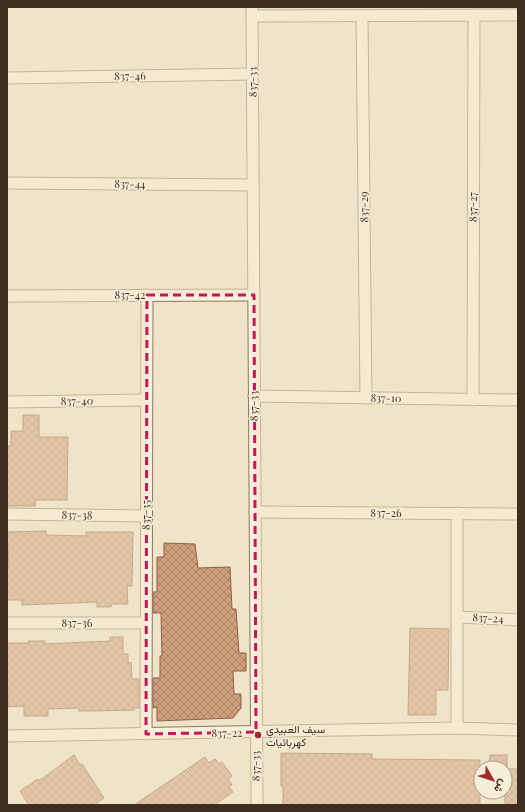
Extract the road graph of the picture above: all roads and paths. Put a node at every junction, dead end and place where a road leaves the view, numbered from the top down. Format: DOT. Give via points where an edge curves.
graph roads {
  1 [pos="252,12"];
  2 [pos="474,15"];
  3 [pos="518,15"];
  4 [pos="362,16"];
  5 [pos="253,74"];
  6 [pos="7,78"];
  7 [pos="7,183"];
  8 [pos="254,186"];
  9 [pos="146,295"];
  10 [pos="254,295"];
  11 [pos="7,296"];
  12 [pos="254,396"];
  13 [pos="366,398"];
  14 [pos="146,400"];
  15 [pos="473,400"];
  16 [pos="518,400"];
  17 [pos="7,402"];
  18 [pos="255,512"];
  19 [pos="457,513"];
  20 [pos="7,514"];
  21 [pos="518,514"];
  22 [pos="146,516"];
  23 [pos="457,617"];
  24 [pos="518,620"];
  25 [pos="7,623"];
  26 [pos="146,624"];
  27 [pos="457,728"];
  28 [pos="518,730"];
  29 [pos="256,732"];
  30 [pos="146,734"];
  31 [pos="7,736"];
  32 [pos="257,805"];
  1 -- 4 [label="street"];
  1 -- 5 [label="street, 837-33"];
  2 -- 3 [label="street"];
  2 -- 4 [label="street"];
  2 -- 15 [label="street, 837-27"];
  4 -- 13 [label="street, 837-29"];
  5 -- 6 [label="street, 837-46"];
  5 -- 8 [label="street, 837-33"];
  7 -- 8 [label="street, 837-44"];
  8 -- 10 [label="street, 837-33"];
  9 -- 10 [label="street, 837-42"];
  9 -- 11 [label="street, 837-42"];
  9 -- 14 [label="street, 837-35"];
  10 -- 12 [label="street, 837-33"];
  12 -- 13 [label="street, 837-10"];
  12 -- 18 [label="street, 837-33"];
  13 -- 15 [label="street, 837-10"];
  14 -- 17 [label="street, 837-40"];
  14 -- 22 [label="street, 837-35"];
  15 -- 16 [label="street, 837-10"];
  18 -- 19 [label="street, 837-26"];
  18 -- 29 [label="street, 837-33"];
  19 -- 21 [label="street, 837-26"];
  19 -- 23 [label="street"];
  20 -- 22 [label="street, 837-38"];
  22 -- 26 [label="street, 837-35"];
  23 -- 24 [label="street, 837-24"];
  23 -- 27 [label="street"];
  25 -- 26 [label="street, 837-36"];
  26 -- 30 [label="street, 837-35"];
  27 -- 28 [label="street, 837-22"];
  27 -- 29 [label="street, 837-22"];
  29 -- 30 [label="street, 837-22"];
  29 -- 32 [label="street, 837-33"];
  30 -- 31 [label="street, 837-22"];
}
